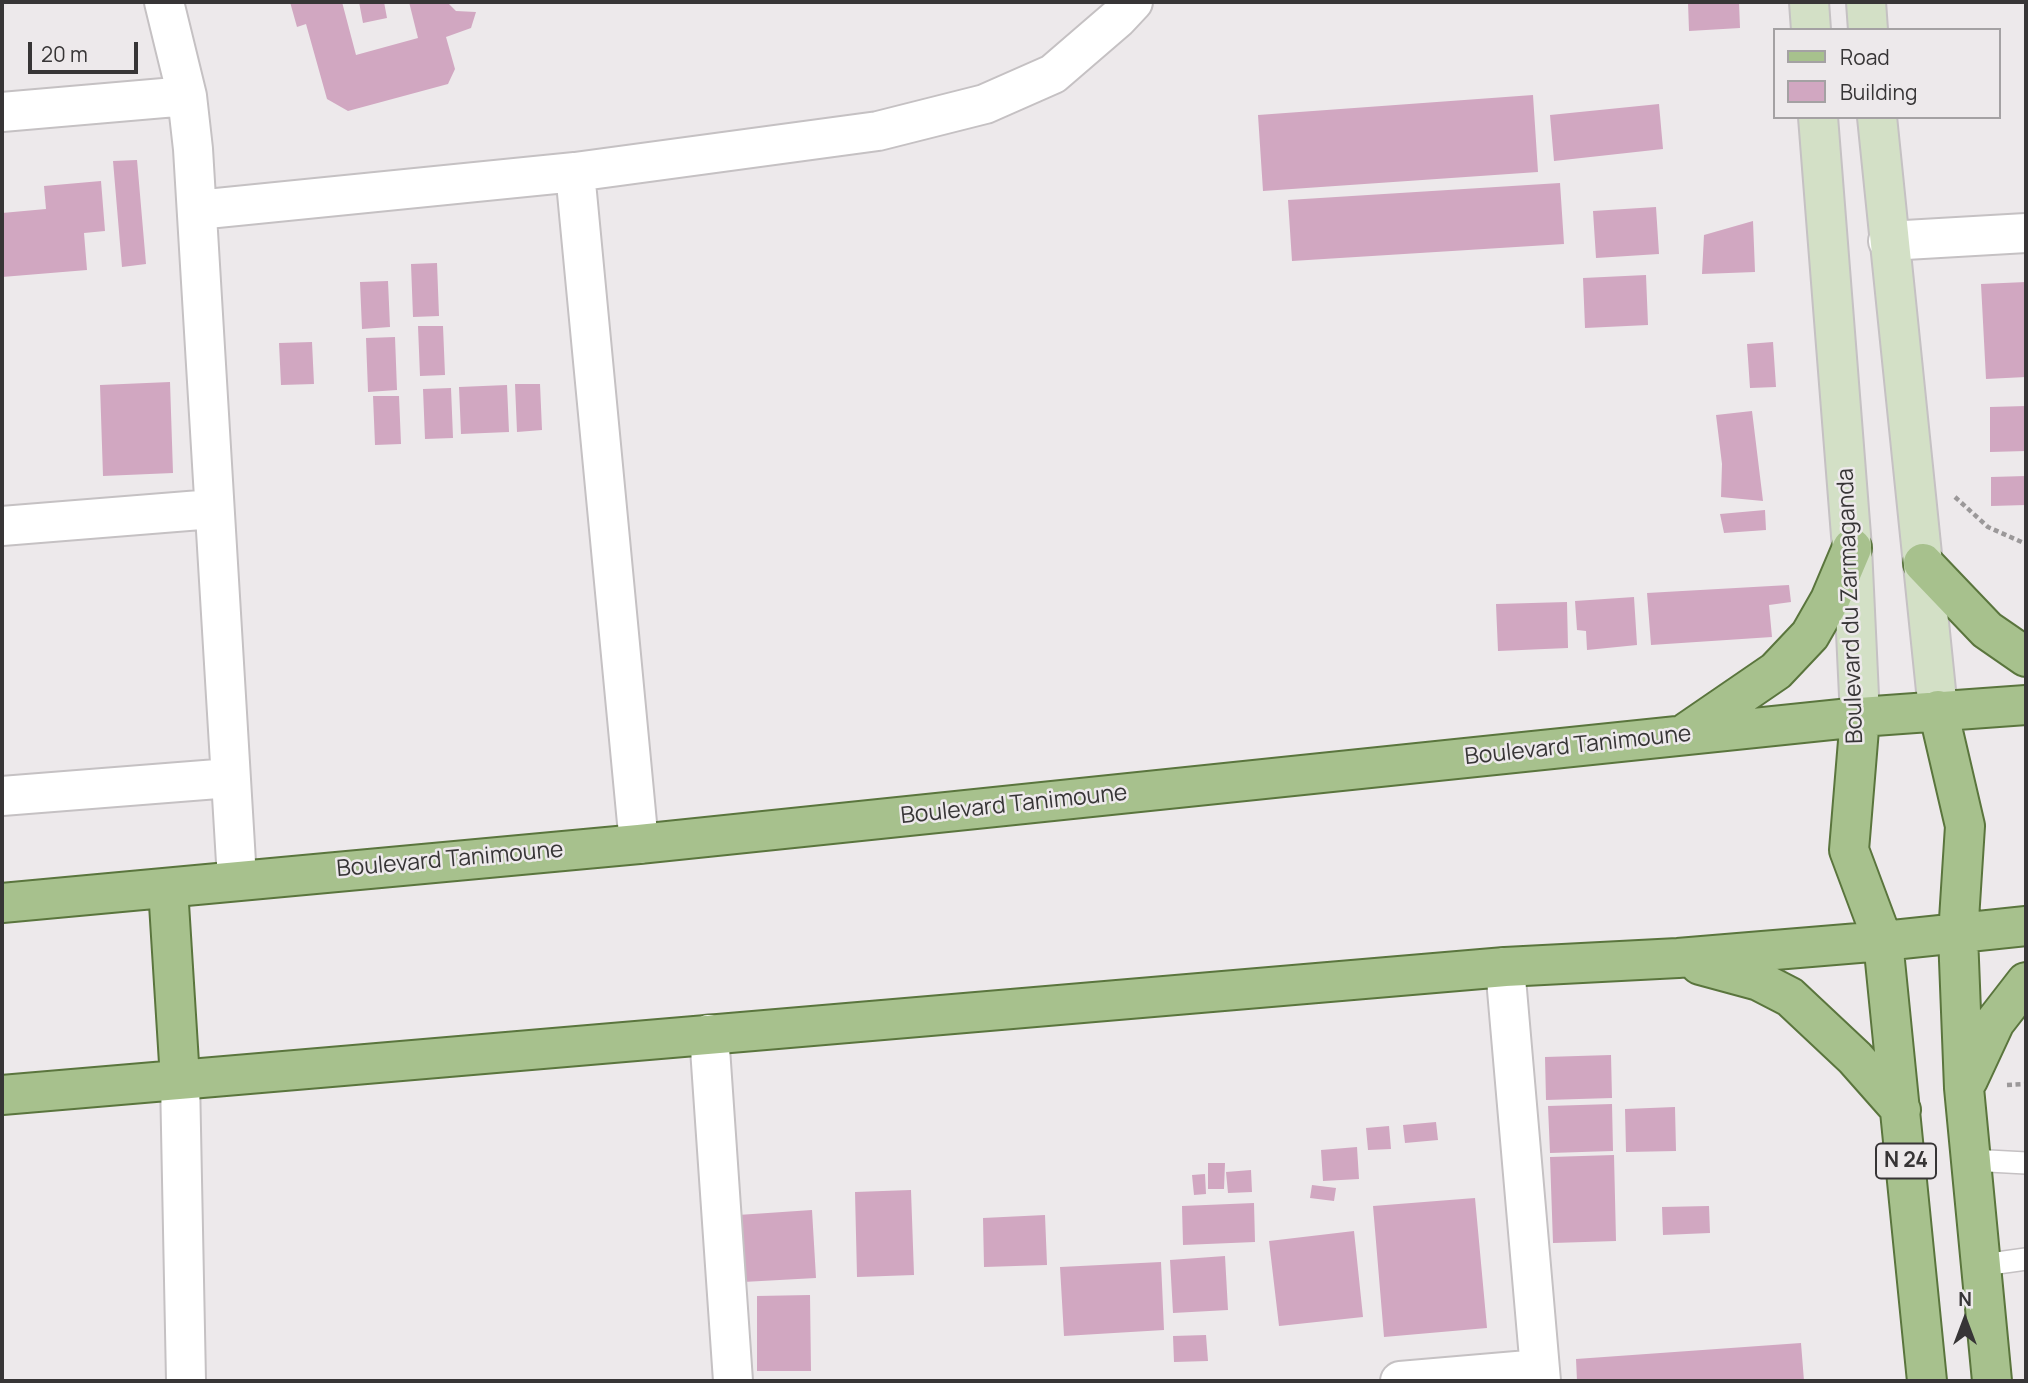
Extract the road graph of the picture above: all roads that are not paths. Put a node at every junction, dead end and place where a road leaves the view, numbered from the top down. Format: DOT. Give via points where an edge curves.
graph roads {
  1 [pos="164,2"];
  2 [pos="1133,2"];
  3 [pos="1809,2"];
  4 [pos="1866,2"];
  5 [pos="1811,28"];
  6 [pos="1868,28"];
  7 [pos="187,96"];
  8 [pos="2,112"];
  9 [pos="1818,119"];
  10 [pos="1877,119"];
  11 [pos="575,172"];
  12 [pos="197,210"];
  13 [pos="2026,233"];
  14 [pos="1888,241"];
  15 [pos="214,509"];
  16 [pos="2,526"];
  17 [pos="1852,548"];
  18 [pos="1923,563"];
  19 [pos="2026,657"];
  20 [pos="2026,705"];
  21 [pos="1938,710"];
  22 [pos="1860,717"];
  23 [pos="1681,736"];
  24 [pos="230,778"];
  25 [pos="2,796"];
  26 [pos="639,844"];
  27 [pos="237,879"];
  28 [pos="168,888"];
  29 [pos="2,902"];
  30 [pos="2026,926"];
  31 [pos="1958,935"];
  32 [pos="1882,942"];
  33 [pos="1678,958"];
  34 [pos="1505,967"];
  35 [pos="2026,982"];
  36 [pos="709,1034"];
  37 [pos="180,1079"];
  38 [pos="1964,1088"];
  39 [pos="2,1095"];
  40 [pos="1901,1110"];
  41 [pos="1970,1160"];
  42 [pos="2026,1163"];
  43 [pos="2026,1259"];
  44 [pos="1983,1265"];
  45 [pos="1541,1375"];
  46 [pos="186,1381"];
  47 [pos="733,1381"];
  48 [pos="1400,1381"];
  49 [pos="1927,1381"];
  50 [pos="1992,1381"];
  1 -- 7 [label="street"];
  2 -- 11 [label="street" via="1053,74 985,104 878,131"];
  3 -- 5 [label="main road"];
  4 -- 6 [label="main road"];
  7 -- 8 [label="street"];
  7 -- 12 [label="street"];
  9 -- 17 [label="main road, Boulevard du Zarmaganda / N 24"];
  10 -- 14 [label="main road, N 24"];
  11 -- 12 [label="street"];
  11 -- 26 [label="street"];
  12 -- 15 [label="street"];
  13 -- 14 [label="street"];
  14 -- 18 [label="main road, N 24"];
  15 -- 16 [label="street"];
  15 -- 24 [label="street"];
  17 -- 22 [label="main road, Boulevard du Zarmaganda / N 24"];
  17 -- 23 [label="main road" via="1810,635 1776,671"];
  18 -- 19 [label="main road" via="1978,621"];
  18 -- 21 [label="main road, N 24"];
  20 -- 21 [label="main road, Boulevard Tanimoune"];
  21 -- 22 [label="main road, Boulevard Tanimoune"];
  21 -- 31 [label="main road, N 24" via="1965,826"];
  22 -- 23 [label="main road, Boulevard Tanimoune"];
  22 -- 32 [label="main road, Boulevard du Zarmaganda / N 24" via="1849,850"];
  23 -- 26 [label="main road, Boulevard Tanimoune"];
  24 -- 25 [label="street"];
  24 -- 27 [label="street"];
  26 -- 27 [label="main road, Boulevard Tanimoune"];
  27 -- 28 [label="main road, Boulevard Tanimoune"];
  28 -- 29 [label="main road, Boulevard Tanimoune"];
  28 -- 37 [label="main road"];
  30 -- 31 [label="main road"];
  31 -- 32 [label="main road"];
  31 -- 38 [label="main road, N 24"];
  32 -- 33 [label="main road"];
  32 -- 40 [label="main road, Boulevard du Zarmaganda / N 24"];
  33 -- 34 [label="main road"];
  33 -- 40 [label="main road" via="1759,981 1790,997 1855,1058"];
  34 -- 36 [label="main road"];
  34 -- 45 [label="street"];
  35 -- 38 [label="main road" via="1995,1022"];
  36 -- 37 [label="main road"];
  36 -- 47 [label="street"];
  37 -- 39 [label="main road"];
  37 -- 46 [label="street"];
  38 -- 41 [label="main road, N 24"];
  40 -- 49 [label="main road, Boulevard du Zarmaganda / N 24"];
  41 -- 42 [label="lane"];
  41 -- 44 [label="main road, N 24"];
  43 -- 44 [label="lane"];
  44 -- 50 [label="main road, N 24"];
  45 -- 48 [label="street"];
}
